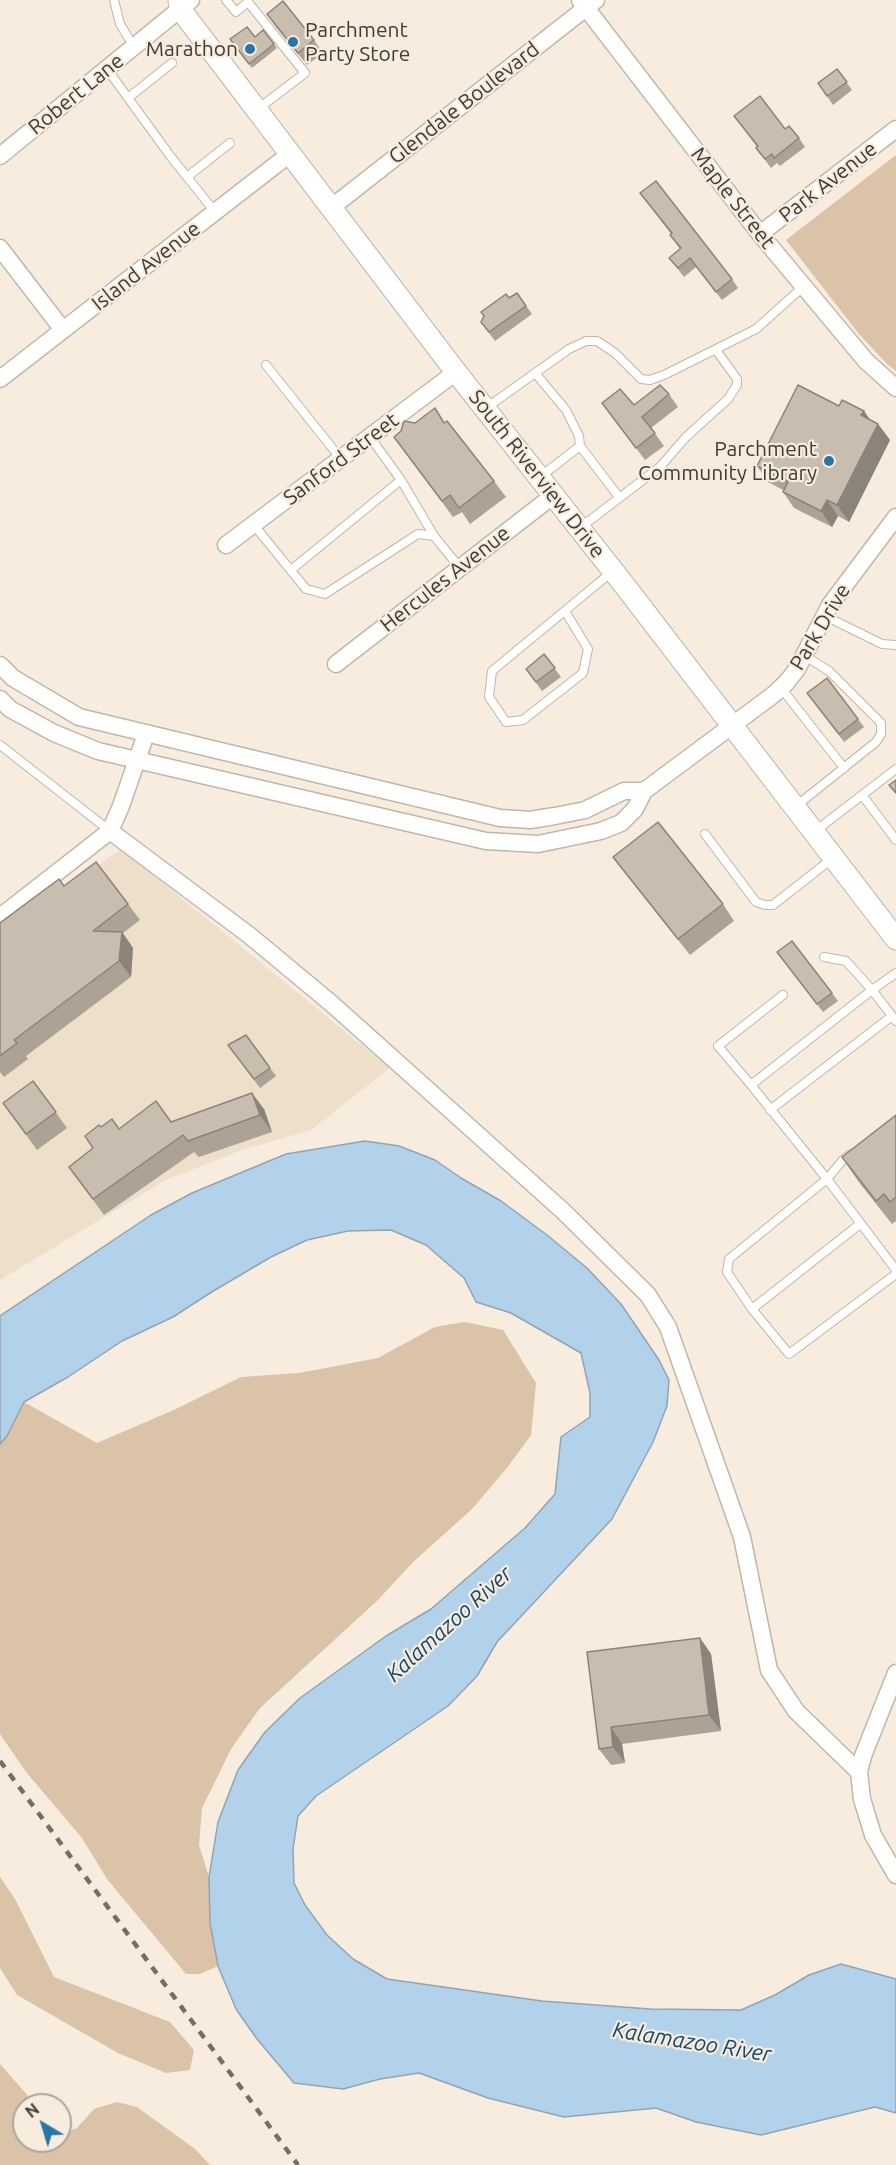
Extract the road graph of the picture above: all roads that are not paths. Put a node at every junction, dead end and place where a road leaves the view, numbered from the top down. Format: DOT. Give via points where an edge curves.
graph roads {
  1 [pos="114,0"];
  2 [pos="226,0"];
  3 [pos="183,3"];
  4 [pos="587,3"];
  5 [pos="134,47"];
  6 [pos="172,63"];
  7 [pos="107,69"];
  8 [pos="128,98"];
  9 [pos="258,109"];
  10 [pos="896,129"];
  11 [pos="230,144"];
  12 [pos="291,153"];
  13 [pos="0,156"];
  14 [pos="187,177"];
  15 [pos="332,207"];
  16 [pos="215,212"];
  17 [pos="760,234"];
  18 [pos="0,248"];
  19 [pos="804,286"];
  20 [pos="63,330"];
  21 [pos="716,350"];
  22 [pos="266,365"];
  23 [pos="456,372"];
  24 [pos="535,373"];
  25 [pos="0,379"];
  26 [pos="896,388"];
  27 [pos="486,408"];
  28 [pos="370,437"];
  29 [pos="580,446"];
  30 [pos="341,459"];
  31 [pos="540,477"];
  32 [pos="401,480"];
  33 [pos="554,495"];
  34 [pos="619,497"];
  35 [pos="896,517"];
  36 [pos="253,524"];
  37 [pos="580,528"];
  38 [pos="434,536"];
  39 [pos="226,544"];
  40 [pos="460,567"];
  41 [pos="291,570"];
  42 [pos="614,571"];
  43 [pos="565,611"];
  44 [pos="825,616"];
  45 [pos="896,645"];
  46 [pos="805,656"];
  47 [pos="336,664"];
  48 [pos="0,665"];
  49 [pos="781,688"];
  50 [pos="0,699"];
  51 [pos="731,725"];
  52 [pos="146,734"];
  53 [pos="0,745"];
  54 [pos="137,760"];
  55 [pos="844,768"];
  56 [pos="896,769"];
  57 [pos="644,791"];
  58 [pos="862,795"];
  59 [pos="795,807"];
  60 [pos="110,831"];
  61 [pos="813,832"];
  62 [pos="705,834"];
  63 [pos="896,840"];
  64 [pos="833,858"];
  65 [pos="0,917"];
  66 [pos="896,939"];
  67 [pos="824,957"];
  68 [pos="896,973"];
  69 [pos="872,990"];
  70 [pos="783,995"];
  71 [pos="894,1018"];
  72 [pos="751,1085"];
  73 [pos="770,1110"];
  74 [pos="861,1146"];
  75 [pos="827,1179"];
  76 [pos="860,1224"];
  77 [pos="896,1272"];
  78 [pos="752,1309"];
  79 [pos="896,1673"];
  80 [pos="859,1772"];
  81 [pos="896,1875"];
  1 -- 5 [label="lane" via="120,24"];
  2 -- 9 [label="lane" via="236,12 248,2 305,73"];
  3 -- 5 [label="street, Robert Lane"];
  3 -- 9 [label="street, South Riverview Drive"];
  4 -- 15 [label="street, Glendale Boulevard"];
  4 -- 17 [label="street, Maple Street"];
  5 -- 7 [label="street, Robert Lane"];
  6 -- 8 [label="lane"];
  7 -- 8 [label="lane"];
  7 -- 13 [label="street, Robert Lane"];
  8 -- 14 [label="lane"];
  9 -- 12 [label="street, South Riverview Drive"];
  10 -- 17 [label="street, Park Avenue"];
  11 -- 14 [label="lane"];
  12 -- 15 [label="street, South Riverview Drive"];
  12 -- 16 [label="street, Island Avenue"];
  14 -- 16 [label="lane"];
  15 -- 23 [label="street, South Riverview Drive"];
  16 -- 20 [label="street, Island Avenue"];
  17 -- 19 [label="street, Maple Street"];
  18 -- 20 [label="street"];
  19 -- 21 [label="lane" via="756,329"];
  19 -- 26 [label="street, Maple Street" via="866,361"];
  20 -- 25 [label="street, Island Avenue"];
  21 -- 24 [label="lane" via="650,380 641,379 597,341 586,341"];
  21 -- 34 [label="lane" via="737,379 728,399 660,467"];
  22 -- 30 [label="lane"];
  23 -- 27 [label="street, South Riverview Drive"];
  23 -- 28 [label="street, Sanford Street"];
  24 -- 27 [label="lane"];
  24 -- 29 [label="lane" via="566,410"];
  27 -- 31 [label="street, South Riverview Drive"];
  28 -- 30 [label="street, Sanford Street"];
  28 -- 32 [label="lane"];
  29 -- 31 [label="lane"];
  29 -- 34 [label="lane"];
  30 -- 36 [label="street, Sanford Street"];
  31 -- 33 [label="street, South Riverview Drive"];
  32 -- 38 [label="lane"];
  32 -- 41 [label="lane"];
  33 -- 37 [label="street, South Riverview Drive"];
  33 -- 40 [label="street, Hercules Avenue"];
  34 -- 37 [label="lane"];
  35 -- 44 [label="street, Park Drive"];
  36 -- 39 [label="street, Sanford Street"];
  36 -- 41 [label="lane"];
  37 -- 42 [label="street, South Riverview Drive"];
  38 -- 40 [label="lane"];
  38 -- 41 [label="lane" via="418,534 325,594 306,589"];
  40 -- 47 [label="street, Hercules Avenue"];
  42 -- 43 [label="lane"];
  42 -- 51 [label="street, South Riverview Drive"];
  43 -- 43 [label="lane" via="492,671 489,697 506,722 523,720 583,673 588,649"];
  44 -- 45 [label="lane" via="882,644"];
  44 -- 46 [label="street, Park Drive"];
  46 -- 49 [label="street, Park Drive"];
  46 -- 55 [label="lane" via="829,671 881,723 876,742"];
  48 -- 52 [label="street" via="13,678 79,717"];
  49 -- 51 [label="street, Park Drive"];
  49 -- 55 [label="lane"];
  50 -- 54 [label="street" via="9,709 54,733 98,751"];
  51 -- 57 [label="street, Park Drive"];
  51 -- 59 [label="street, South Riverview Drive"];
  52 -- 54 [label="street"];
  52 -- 57 [label="street" via="500,818 530,820 555,816 585,810 624,792"];
  53 -- 60 [label="lane"];
  54 -- 57 [label="street" via="486,841 538,844 601,831 621,823 635,809"];
  54 -- 60 [label="street"];
  55 -- 59 [label="lane"];
  56 -- 58 [label="lane"];
  58 -- 61 [label="lane"];
  58 -- 63 [label="lane"];
  59 -- 61 [label="street, South Riverview Drive"];
  60 -- 65 [label="street"];
  60 -- 80 [label="street" via="249,935 332,1004 563,1210 648,1295 668,1328 742,1537 769,1670 796,1711"];
  61 -- 64 [label="street, South Riverview Drive"];
  62 -- 64 [label="lane" via="756,902 765,905 773,905"];
  64 -- 66 [label="street, South Riverview Drive"];
  67 -- 69 [label="lane" via="846,961"];
  68 -- 69 [label="lane"];
  69 -- 71 [label="lane"];
  69 -- 72 [label="lane"];
  70 -- 72 [label="lane" via="718,1046"];
  71 -- 73 [label="lane"];
  72 -- 73 [label="lane"];
  73 -- 75 [label="lane"];
  74 -- 75 [label="lane"];
  75 -- 76 [label="lane"];
  75 -- 78 [label="lane" via="729,1259 728,1272"];
  76 -- 77 [label="lane"];
  76 -- 78 [label="lane"];
  77 -- 78 [label="lane" via="789,1354"];
  79 -- 80 [label="street"];
  80 -- 81 [label="street" via="873,1835"];
}
